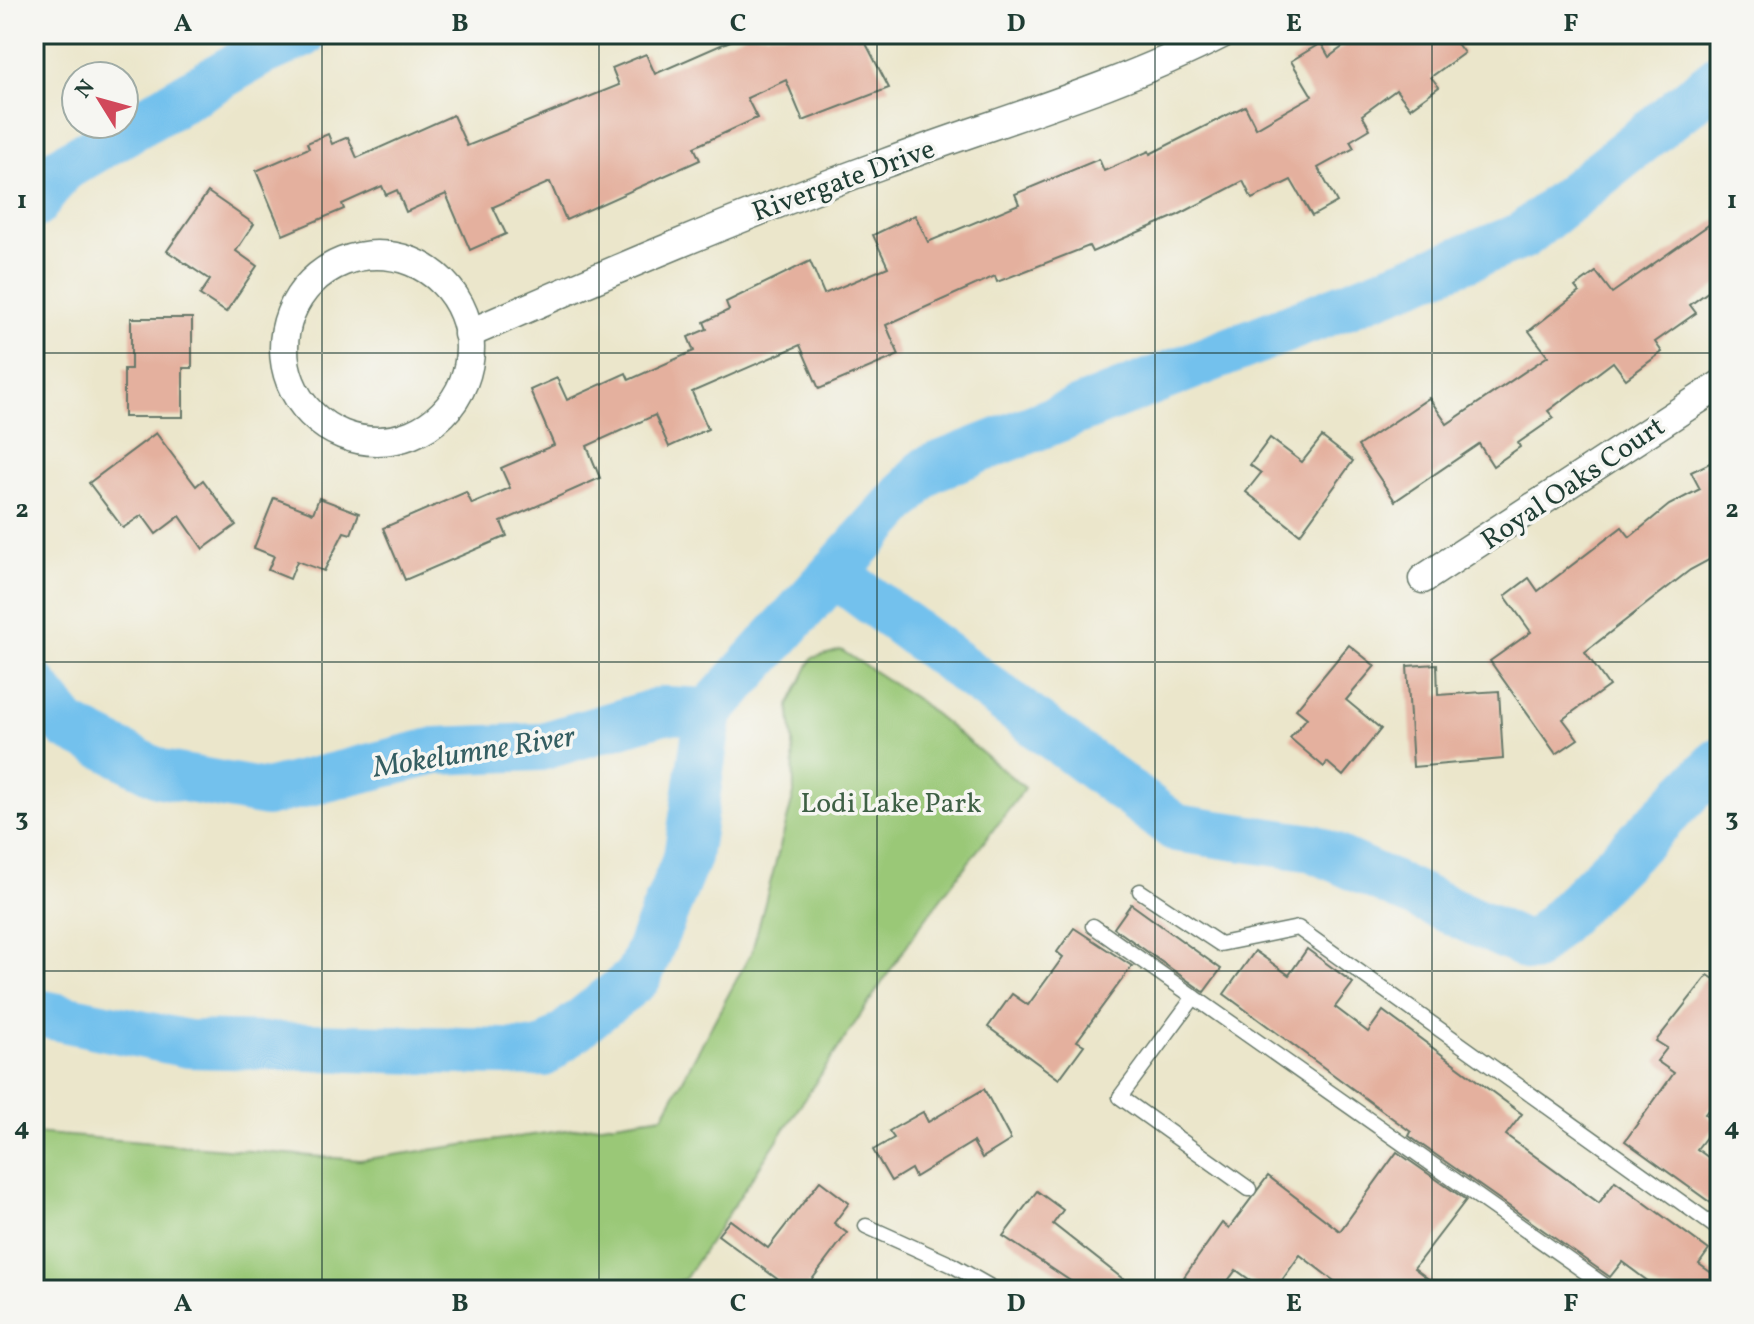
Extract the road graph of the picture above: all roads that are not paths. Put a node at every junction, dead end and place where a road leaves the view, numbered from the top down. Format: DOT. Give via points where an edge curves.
graph roads {
  1 [pos="1222,34"];
  2 [pos="468,334"];
  3 [pos="1720,385"];
  4 [pos="1423,579"];
  5 [pos="1140,891"];
  6 [pos="1093,926"];
  7 [pos="1194,997"];
  8 [pos="1249,1189"];
  9 [pos="866,1226"];
  10 [pos="1720,1230"];
  11 [pos="996,1290"];
  12 [pos="1611,1290"];
  1 -- 2 [label="street, Rivergate Drive" via="1076,94 699,233"];
  2 -- 2 [label="street" via="459,305 440,279 407,260 370,255 333,265 305,288 288,319 284,358 293,391 311,416 343,436 378,442 410,436 439,418 460,391 469,365"];
  3 -- 4 [label="street, Royal Oaks Court"];
  5 -- 10 [label="lane" via="1220,944 1298,928"];
  6 -- 7 [label="lane"];
  7 -- 8 [label="lane" via="1120,1097"];
  7 -- 12 [label="lane"];
  9 -- 11 [label="lane"];
}
